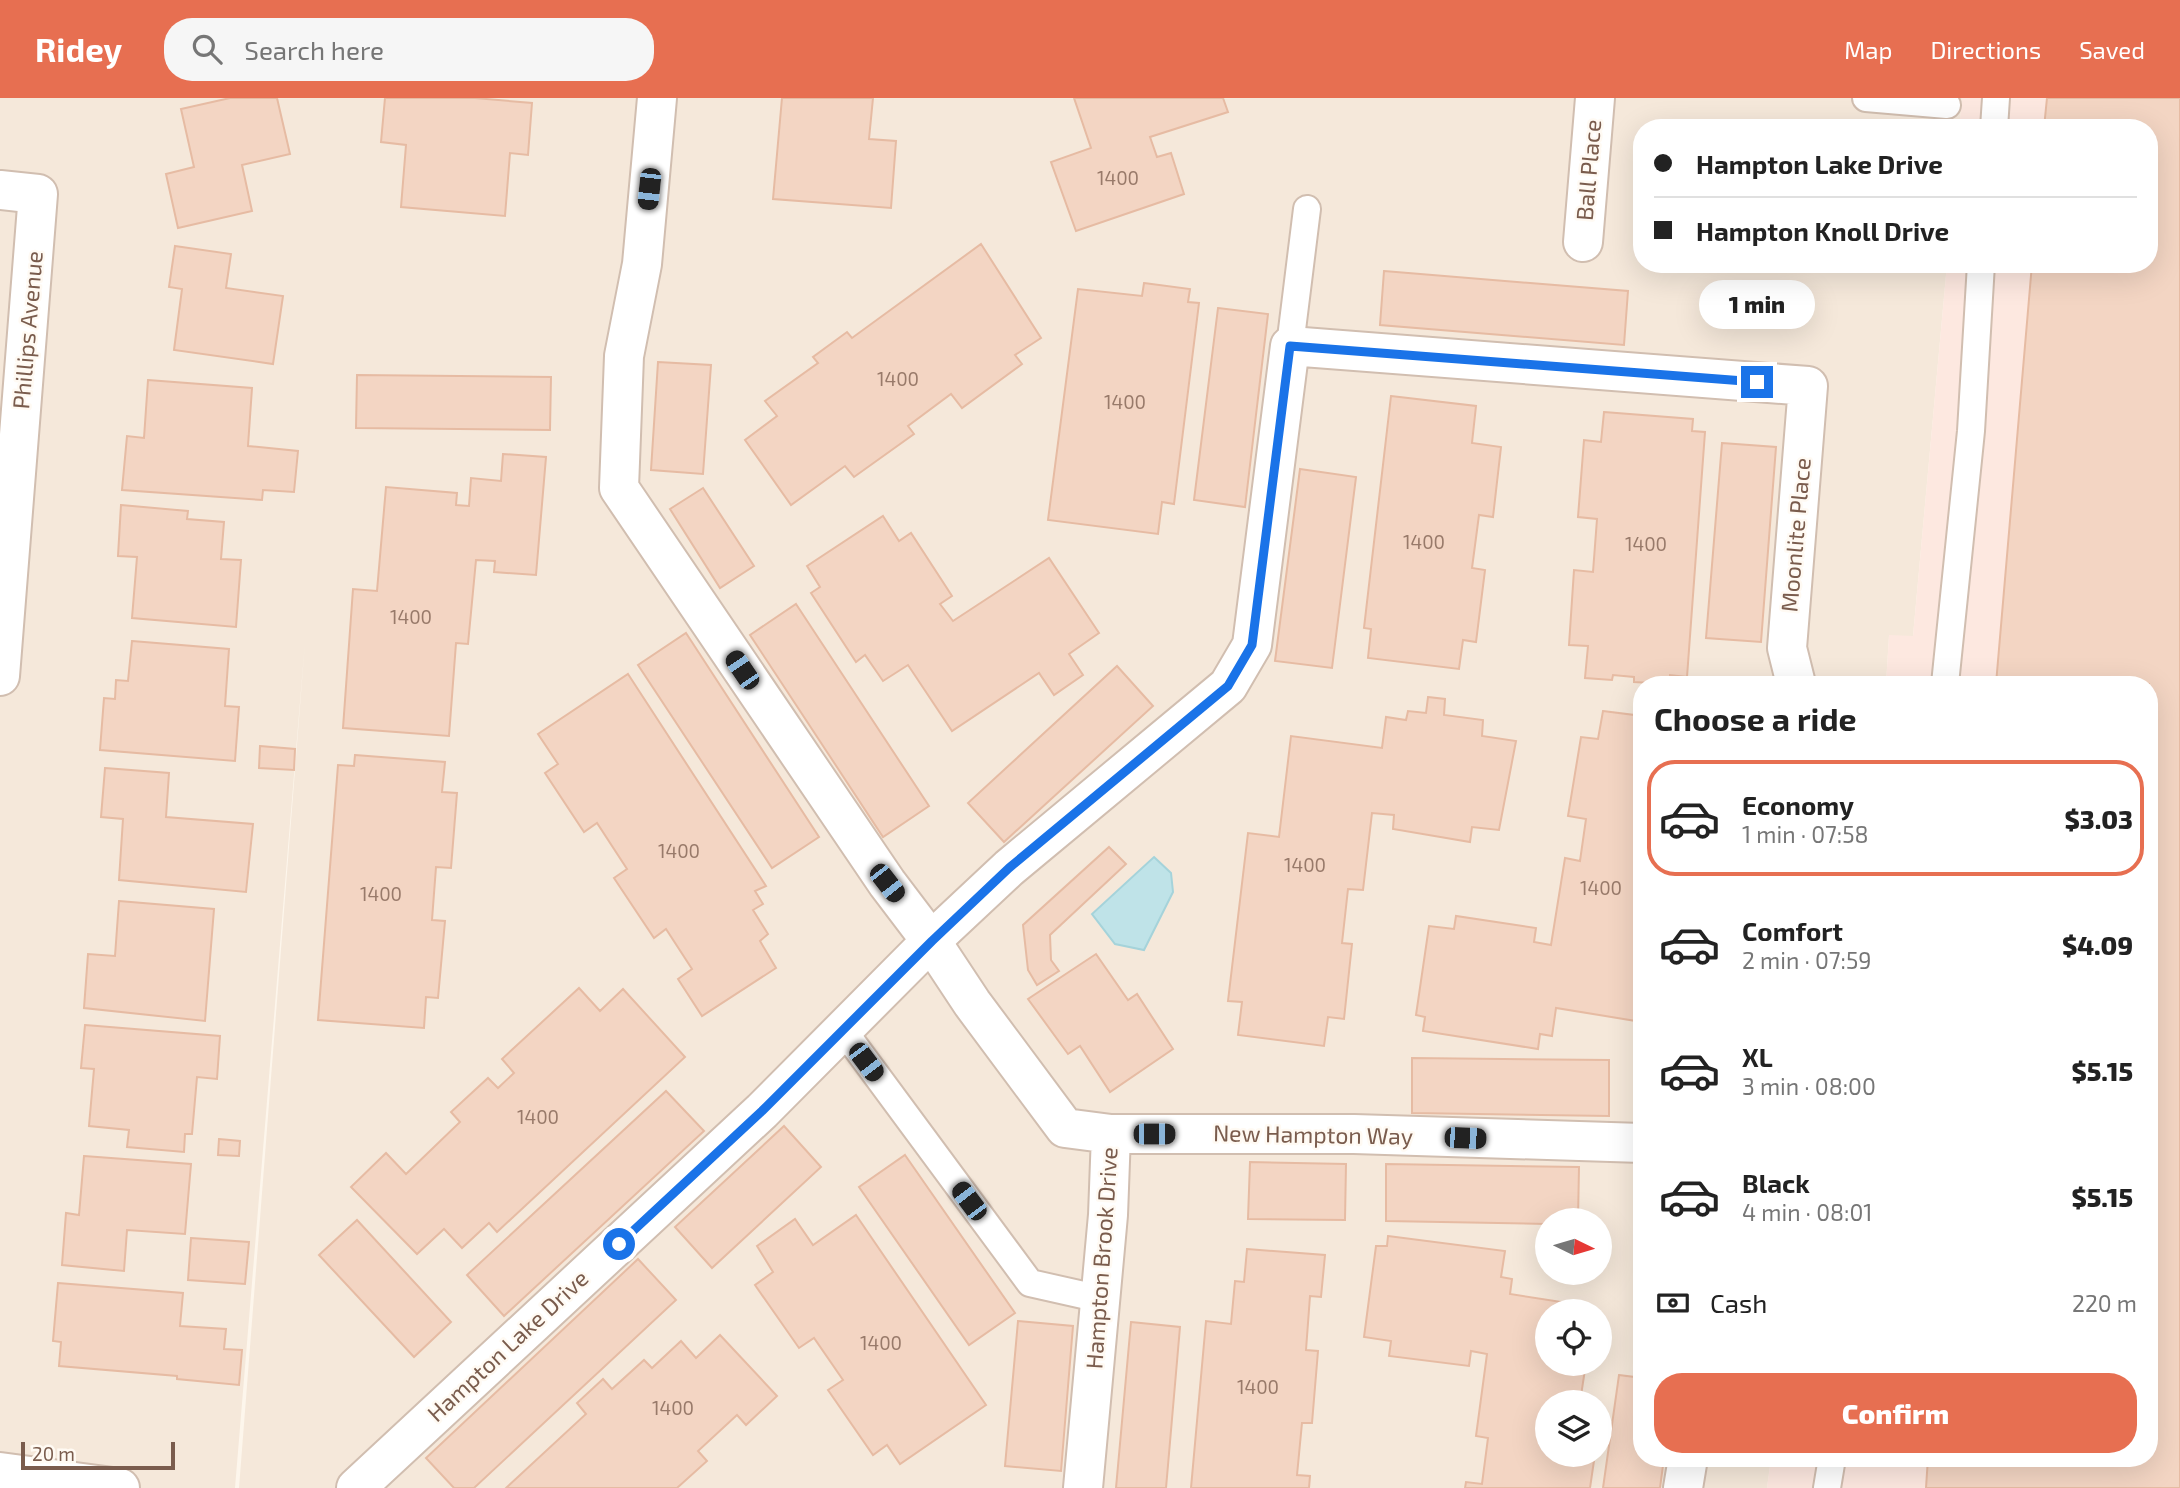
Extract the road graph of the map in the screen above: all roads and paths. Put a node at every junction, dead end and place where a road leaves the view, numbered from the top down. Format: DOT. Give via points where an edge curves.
graph roads {
  1 [pos="657,98"];
  2 [pos="1595,98"];
  3 [pos="1866,98"];
  4 [pos="1996,98"];
  5 [pos="1947,106"];
  6 [pos="1995,119"];
  7 [pos="0,190"];
  8 [pos="1307,209"];
  9 [pos="1583,242"];
  10 [pos="1980,273"];
  11 [pos="1290,346"];
  12 [pos="0,676"];
  13 [pos="1794,676"];
  14 [pos="1946,676"];
  15 [pos="932,941"];
  16 [pos="843,1030"];
  17 [pos="1111,1134"];
  18 [pos="1633,1143"];
  19 [pos="1101,1299"];
  20 [pos="1686,1467"];
  21 [pos="1830,1467"];
  22 [pos="0,1472"];
  23 [pos="120,1488"];
  24 [pos="356,1488"];
  25 [pos="1083,1488"];
  26 [pos="1683,1488"];
  27 [pos="1827,1488"];
  1 -- 15 [label="street, Hampton Brook Drive" via="642,264 624,356 619,488 887,883"];
  2 -- 9 [label="street, Ball Place"];
  3 -- 5 [label="lane"];
  4 -- 6 [label="lane"];
  7 -- 12 [label="street, Phillips Avenue" via="38,194"];
  8 -- 11 [label="lane"];
  10 -- 14 [label="lane" via="1971,431"];
  11 -- 13 [label="street, Moonlite Place" via="1808,386 1787,648"];
  11 -- 15 [label="street, Hampton Lake Drive" via="1252,645 1233,678 1009,868"];
  15 -- 16 [label="street, Hampton Lake Drive"];
  15 -- 17 [label="street, Hampton Brook Drive" via="1065,1128"];
  16 -- 19 [label="lane" via="1030,1283"];
  16 -- 24 [label="street, Hampton Lake Drive"];
  17 -- 18 [label="street, New Hampton Way" via="1354,1134"];
  17 -- 19 [label="street, Hampton Brook Drive"];
  19 -- 25 [label="street, Hampton Brook Drive"];
  20 -- 26 [label="street"];
  21 -- 27 [label="lane"];
  22 -- 23 [label="street"];
}
